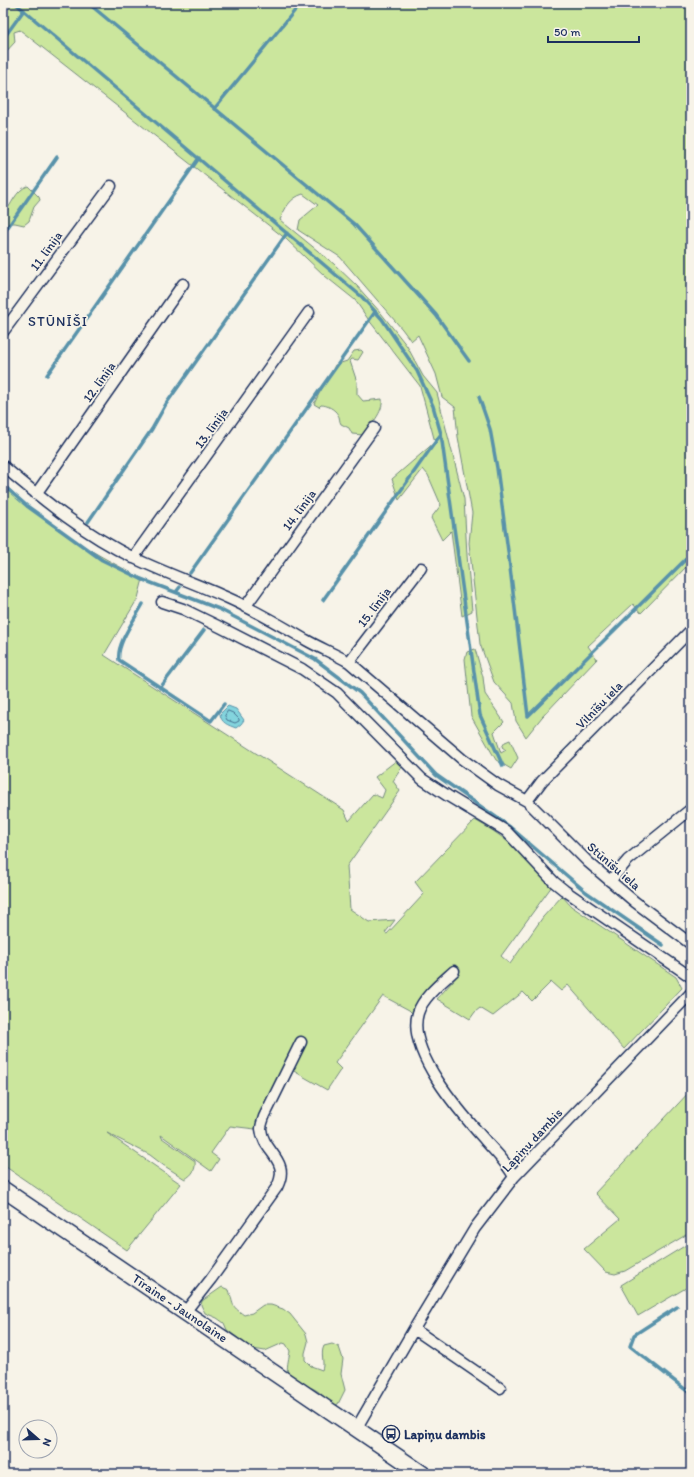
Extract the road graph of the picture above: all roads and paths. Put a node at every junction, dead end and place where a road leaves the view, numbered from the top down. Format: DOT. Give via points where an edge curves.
graph roads {
  1 [pos="111,186"];
  2 [pos="183,284"];
  3 [pos="309,312"];
  4 [pos="3,332"];
  5 [pos="374,428"];
  6 [pos="3,466"];
  7 [pos="36,494"];
  8 [pos="133,558"];
  9 [pos="420,568"];
  10 [pos="162,602"];
  11 [pos="245,607"];
  12 [pos="691,630"];
  13 [pos="349,662"];
  14 [pos="527,801"];
  15 [pos="691,809"];
  16 [pos="610,881"];
  17 [pos="691,944"];
  18 [pos="454,971"];
  19 [pos="691,977"];
  20 [pos="691,993"];
  21 [pos="301,1042"];
  22 [pos="514,1177"];
  23 [pos="3,1189"];
  24 [pos="184,1312"];
  25 [pos="414,1329"];
  26 [pos="500,1388"];
  27 [pos="356,1428"];
  28 [pos="423,1474"];
  1 -- 4 [label="street, 11. līnija"];
  2 -- 7 [label="street, 12. līnija"];
  3 -- 8 [label="street, 13. līnija"];
  5 -- 11 [label="street, 14. līnija"];
  6 -- 7 [label="street, Stūnīšu iela"];
  7 -- 8 [label="street, Stūnīšu iela" via="90,533"];
  8 -- 11 [label="street, Stūnīšu iela"];
  9 -- 13 [label="street, 15. līnija"];
  10 -- 19 [label="street" via="227,630 302,669 337,693 422,779 506,831 564,890"];
  11 -- 13 [label="street, Stūnīšu iela"];
  12 -- 14 [label="street, Vilnīšu iela" via="542,781"];
  13 -- 14 [label="street, Stūnīšu iela" via="462,759 498,785"];
  14 -- 16 [label="street, Stūnīšu iela"];
  15 -- 16 [label="street" via="628,860"];
  16 -- 17 [label="street, Stūnīšu iela"];
  18 -- 22 [label="street" via="434,990 419,1012 417,1026 422,1049 447,1094 510,1168"];
  20 -- 22 [label="street, Lapiņu dambis"];
  21 -- 24 [label="street" via="261,1128 280,1165 280,1181"];
  22 -- 25 [label="street, Lapiņu dambis" via="475,1228"];
  23 -- 24 [label="main road, Tīraine - Jaunolaine"];
  24 -- 27 [label="main road, Tīraine - Jaunolaine"];
  25 -- 26 [label="street"];
  25 -- 27 [label="street, Lapiņu dambis"];
  27 -- 28 [label="main road, Tīraine - Jaunolaine"];
}
